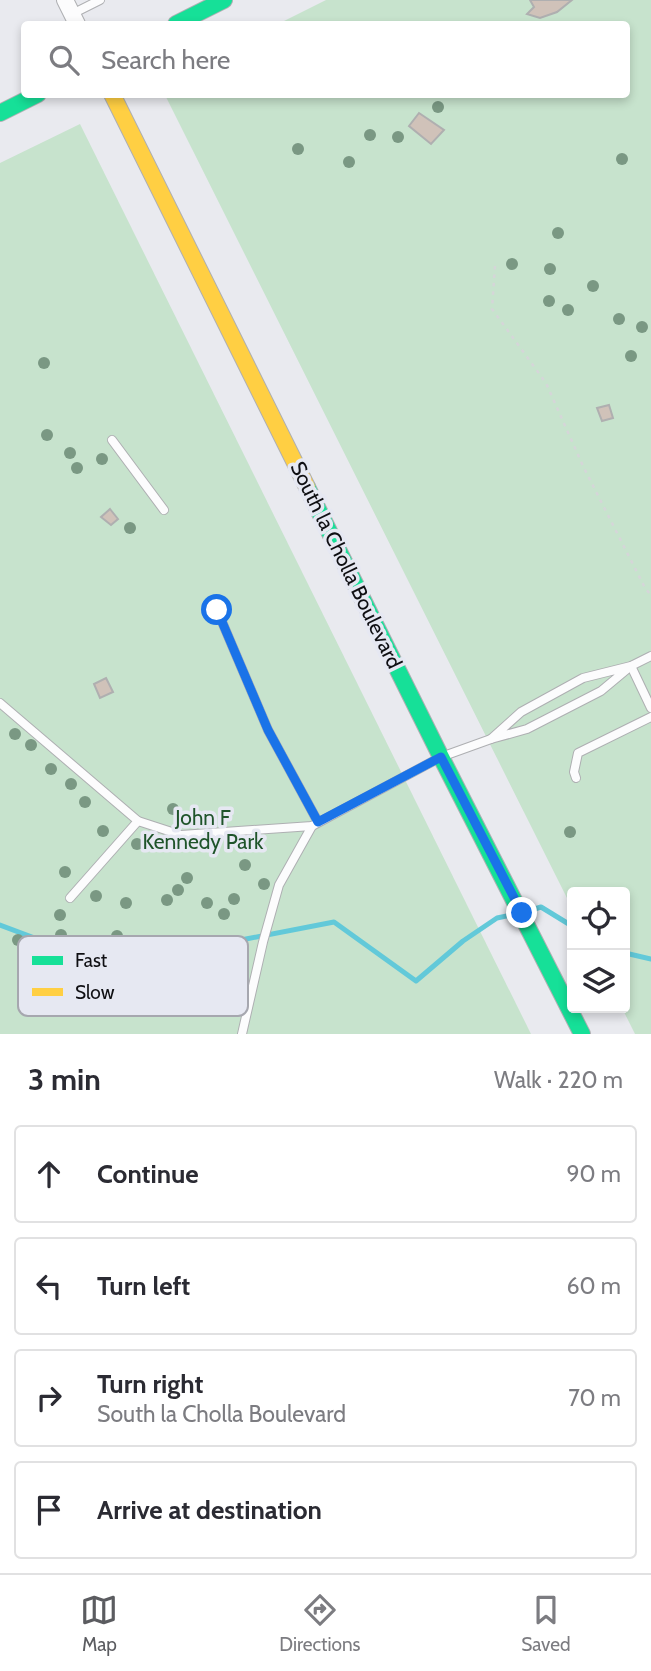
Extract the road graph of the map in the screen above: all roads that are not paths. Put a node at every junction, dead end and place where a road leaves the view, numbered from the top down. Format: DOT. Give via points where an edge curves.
graph roads {
  1 [pos="100,0"];
  2 [pos="224,0"];
  3 [pos="71,13"];
  4 [pos="182,21"];
  5 [pos="30,98"];
  6 [pos="114,98"];
  7 [pos="0,113"];
  8 [pos="112,440"];
  9 [pos="164,510"];
  10 [pos="217,610"];
  11 [pos="651,656"];
  12 [pos="631,666"];
  13 [pos="0,703"];
  14 [pos="651,708"];
  15 [pos="651,717"];
  16 [pos="491,739"];
  17 [pos="441,757"];
  18 [pos="576,778"];
  19 [pos="138,821"];
  20 [pos="315,824"];
  21 [pos="70,898"];
  22 [pos="248,1008"];
  23 [pos="246,1016"];
  24 [pos="242,1034"];
  25 [pos="582,1034"];
  1 -- 3 [label="lane"];
  2 -- 4 [label="main road"];
  5 -- 7 [label="main road"];
  6 -- 17 [label="main road, South la Cholla Boulevard"];
  8 -- 9 [label="lane"];
  10 -- 20 [label="lane" via="268,730"];
  11 -- 12 [label="lane"];
  12 -- 14 [label="lane"];
  12 -- 16 [label="lane" via="601,691 527,729"];
  12 -- 16 [label="lane" via="583,678 522,712"];
  13 -- 19 [label="lane"];
  15 -- 18 [label="lane" via="578,753"];
  16 -- 17 [label="lane"];
  17 -- 20 [label="lane"];
  17 -- 25 [label="main road, South la Cholla Boulevard"];
  19 -- 20 [label="lane" via="181,835"];
  19 -- 21 [label="lane"];
  20 -- 22 [label="lane" via="279,885"];
  23 -- 24 [label="lane"];
}
